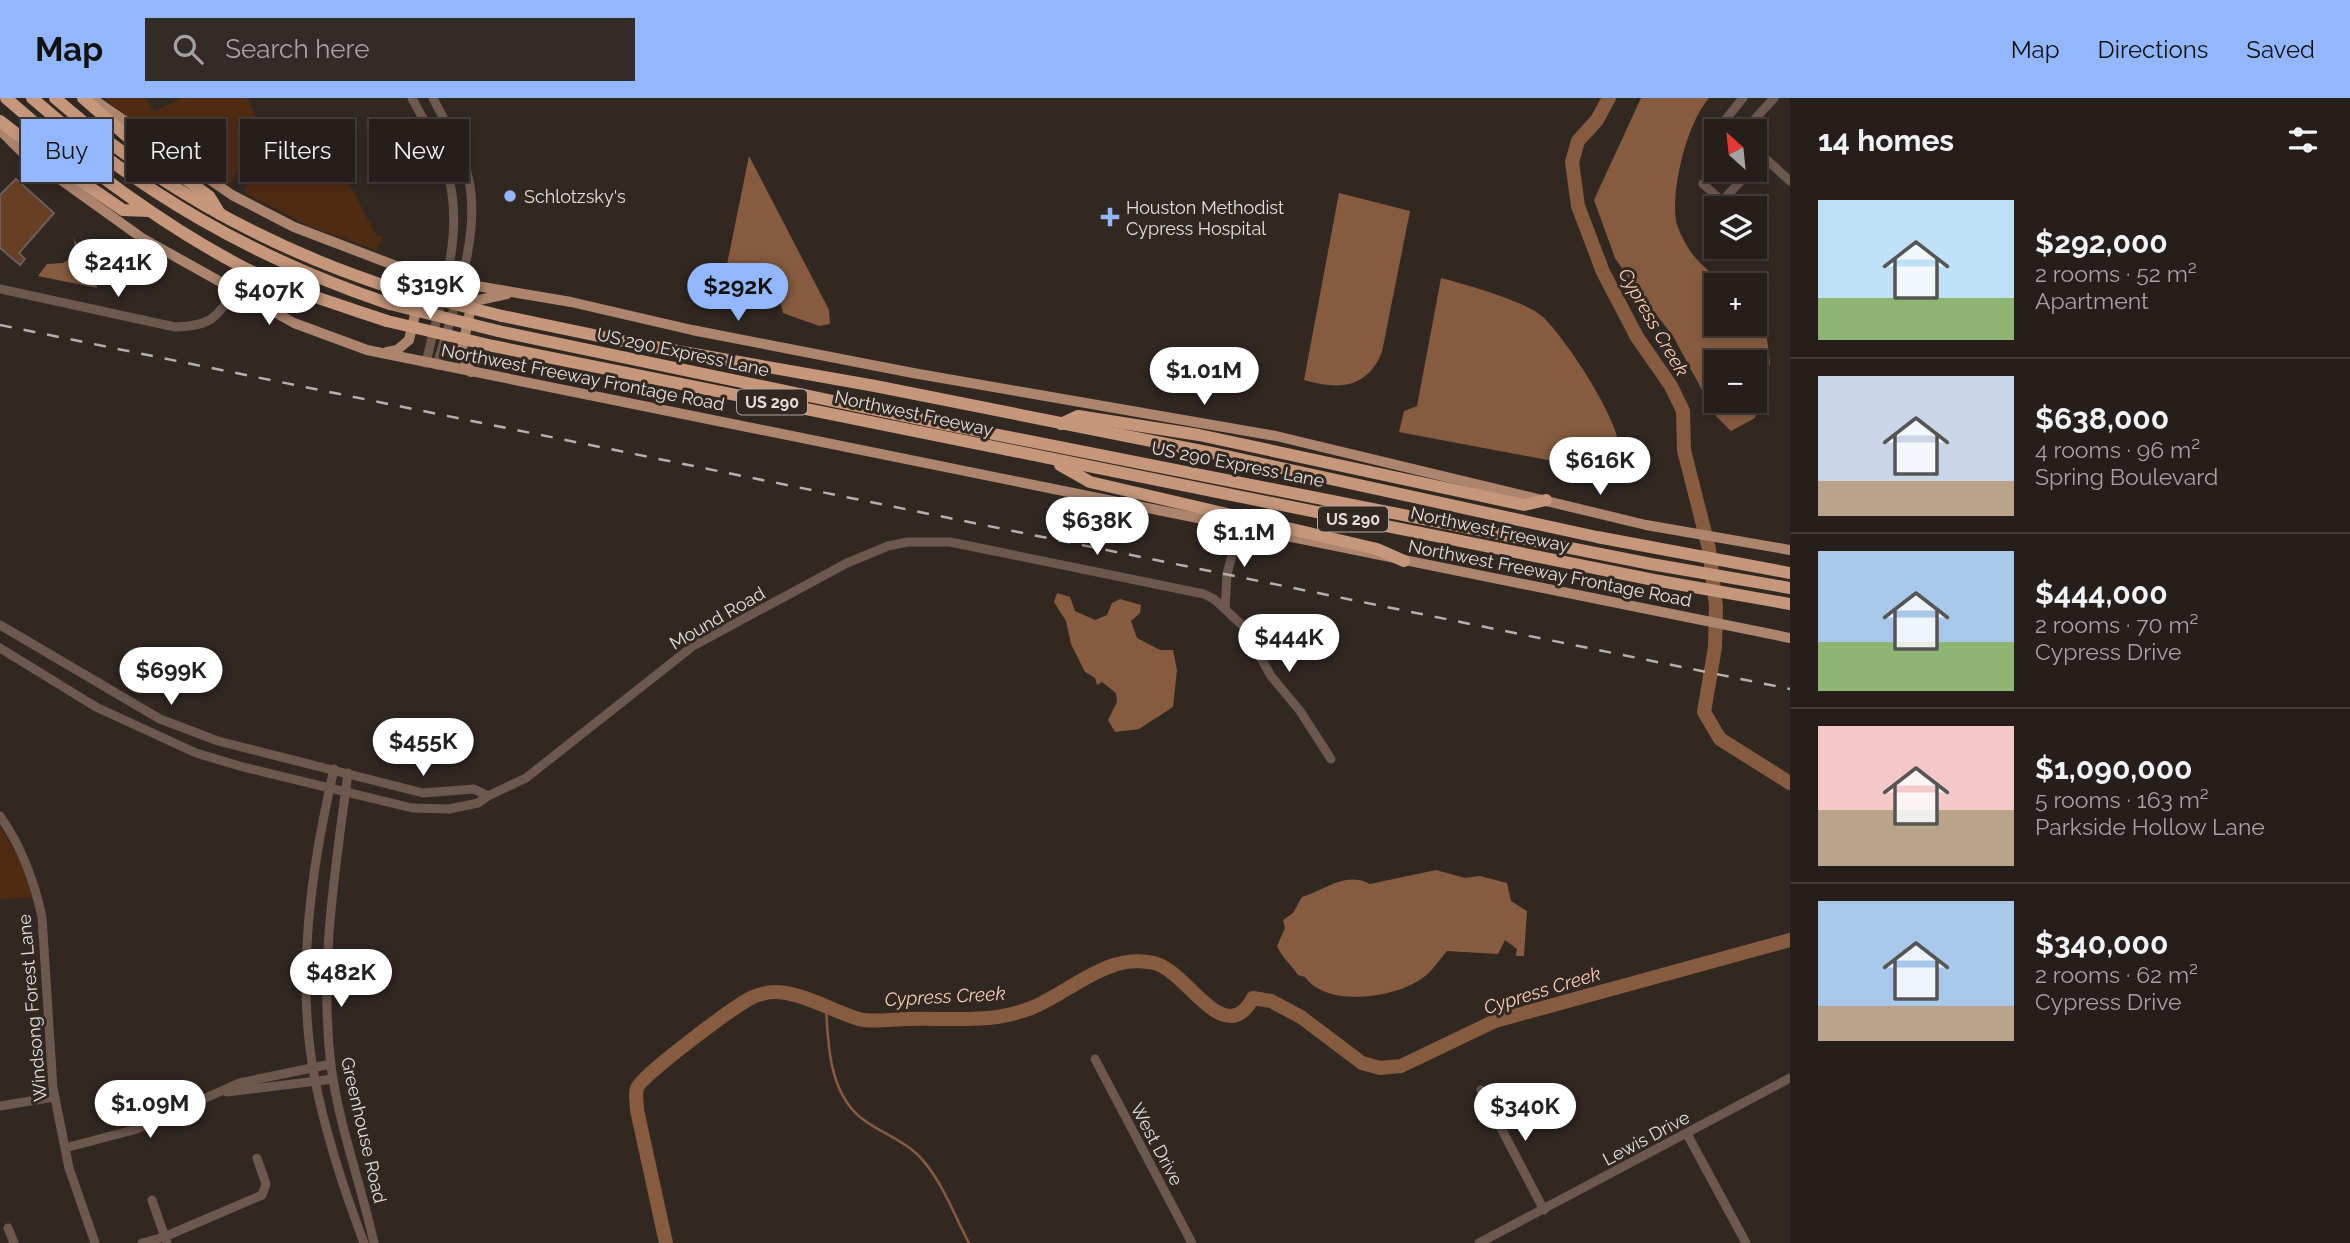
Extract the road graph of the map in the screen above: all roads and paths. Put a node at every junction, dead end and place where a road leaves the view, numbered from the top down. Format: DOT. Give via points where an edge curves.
graph roads {
  1 [pos="6,98"];
  2 [pos="32,98"];
  3 [pos="55,98"];
  4 [pos="83,98"];
  5 [pos="92,98"];
  6 [pos="412,98"];
  7 [pos="433,98"];
  8 [pos="1743,98"];
  9 [pos="1774,98"];
  10 [pos="423,119"];
  11 [pos="444,119"];
  12 [pos="1726,119"];
  13 [pos="1755,119"];
  14 [pos="0,121"];
  15 [pos="0,130"];
  16 [pos="1768,161"];
  17 [pos="469,179"];
  18 [pos="1790,181"];
  19 [pos="449,182"];
  20 [pos="1740,182"];
  21 [pos="1703,184"];
  22 [pos="1716,196"];
  23 [pos="1727,196"];
  24 [pos="151,212"];
  25 [pos="220,214"];
  26 [pos="404,269"];
  27 [pos="445,279"];
  28 [pos="459,283"];
  29 [pos="0,289"];
  30 [pos="234,291"];
  31 [pos="513,293"];
  32 [pos="380,353"];
  33 [pos="431,364"];
  34 [pos="471,372"];
  35 [pos="1061,424"];
  36 [pos="1051,459"];
  37 [pos="1546,500"];
  38 [pos="1240,525"];
  39 [pos="1790,550"];
  40 [pos="1404,561"];
  41 [pos="1790,573"];
  42 [pos="1790,588"];
  43 [pos="1790,604"];
  44 [pos="1225,609"];
  45 [pos="0,625"];
  46 [pos="1790,638"];
  47 [pos="0,648"];
  48 [pos="1331,759"];
  49 [pos="334,769"];
  50 [pos="348,772"];
  51 [pos="330,788"];
  52 [pos="345,792"];
  53 [pos="488,796"];
  54 [pos="0,816"];
  55 [pos="1095,1059"];
  56 [pos="331,1064"];
  57 [pos="313,1068"];
  58 [pos="1790,1078"];
  59 [pos="333,1079"];
  60 [pos="315,1082"];
  61 [pos="1481,1090"];
  62 [pos="222,1092"];
  63 [pos="54,1097"];
  64 [pos="0,1106"];
  65 [pos="1687,1134"];
  66 [pos="65,1148"];
  67 [pos="257,1158"];
  68 [pos="152,1200"];
  69 [pos="1544,1210"];
  70 [pos="8,1228"];
  71 [pos="162,1241"];
  72 [pos="14,1243"];
  73 [pos="95,1243"];
  74 [pos="142,1243"];
  75 [pos="364,1243"];
  76 [pos="374,1243"];
  77 [pos="1192,1243"];
  78 [pos="1479,1243"];
  79 [pos="1746,1243"];
  1 -- 24 [label="highway, Northwest Freeway / US 290" via="97,175"];
  2 -- 42 [label="highway, US 290 Express Lane, bridge" via="107,160 206,224 292,268 390,304 498,331 930,421"];
  3 -- 25 [label="highway, Northwest Freeway / US 290" via="125,154"];
  4 -- 25 [label="highway" via="139,146 209,196"];
  5 -- 26 [label="main road" via="232,195 294,227"];
  6 -- 10 [label="street"];
  7 -- 11 [label="street"];
  8 -- 12 [label="street"];
  9 -- 13 [label="street"];
  14 -- 24 [label="highway" via="123,210"];
  15 -- 30 [label="main road, Northwest Freeway Frontage Road" via="22,152 142,239"];
  16 -- 18 [label="street"];
  17 -- 28 [label="street" via="468,244"];
  19 -- 27 [label="street" via="455,235"];
  20 -- 23 [label="street"];
  21 -- 22 [label="street"];
  24 -- 36 [label="highway, Northwest Freeway / US 290, bridge" via="237,264 300,292 387,321"];
  25 -- 35 [label="highway, Northwest Freeway / US 290, bridge" via="300,254 395,289 502,316"];
  26 -- 27 [label="main road"];
  26 -- 32 [label="main road" via="421,289 409,340 397,350"];
  27 -- 28 [label="main road"];
  27 -- 33 [label="street"];
  28 -- 31 [label="main road"];
  28 -- 33 [label="street"];
  29 -- 30 [label="street" via="175,327 215,319"];
  30 -- 32 [label="main road, Northwest Freeway Frontage Road" via="294,323"];
  31 -- 34 [label="main road" via="479,300 471,307 461,354"];
  31 -- 37 [label="main road" via="913,373 1276,436"];
  32 -- 33 [label="main road, Northwest Freeway Frontage Road"];
  33 -- 34 [label="main road, Northwest Freeway Frontage Road"];
  34 -- 38 [label="main road, Northwest Freeway Frontage Road"];
  35 -- 37 [label="highway" via="1078,416 1130,423 1524,505"];
  35 -- 41 [label="highway, Northwest Freeway / US 290"];
  36 -- 40 [label="highway" via="1090,482 1377,549"];
  36 -- 43 [label="highway, Northwest Freeway / US 290"];
  37 -- 39 [label="main road" via="1646,525"];
  38 -- 40 [label="main road, Northwest Freeway Frontage Road"];
  38 -- 44 [label="street" via="1227,574"];
  40 -- 46 [label="main road, Northwest Freeway Frontage Road"];
  44 -- 48 [label="street, Mound Road" via="1243,626 1271,676 1300,710"];
  44 -- 53 [label="street, Mound Road" via="1204,594 950,542 888,546 715,634 667,665 526,778"];
  45 -- 49 [label="street" via="160,719 230,745"];
  47 -- 51 [label="street, Mound Road" via="96,707 162,739 243,767"];
  49 -- 50 [label="street"];
  49 -- 51 [label="street, Greenhouse Road"];
  50 -- 52 [label="street, Greenhouse Road"];
  50 -- 53 [label="street" via="423,793 474,789"];
  51 -- 52 [label="street, Mound Road"];
  51 -- 57 [label="street, Greenhouse Road" via="306,963"];
  52 -- 53 [label="street, Mound Road" via="412,808 449,809"];
  52 -- 56 [label="street, Greenhouse Road" via="328,922 325,1005"];
  54 -- 63 [label="street, Windsong Forest Lane" via="27,865 42,917"];
  55 -- 77 [label="street, West Drive"];
  56 -- 57 [label="street"];
  56 -- 59 [label="street, Greenhouse Road"];
  57 -- 60 [label="street, Greenhouse Road"];
  57 -- 62 [label="street" via="239,1083"];
  58 -- 65 [label="street, Lewis Drive"];
  59 -- 60 [label="street"];
  59 -- 76 [label="street, Greenhouse Road"];
  60 -- 62 [label="street"];
  60 -- 75 [label="street, Greenhouse Road"];
  61 -- 69 [label="street"];
  62 -- 66 [label="street" via="137,1129"];
  63 -- 64 [label="street"];
  63 -- 66 [label="street, Windsong Forest Lane"];
  65 -- 69 [label="street, Lewis Drive"];
  65 -- 79 [label="street"];
  66 -- 73 [label="street, Windsong Forest Lane" via="78,1201"];
  67 -- 71 [label="street" via="266,1184 262,1195"];
  68 -- 71 [label="street"];
  69 -- 78 [label="street, Lewis Drive"];
  70 -- 72 [label="street"];
  71 -- 74 [label="street"];
}
